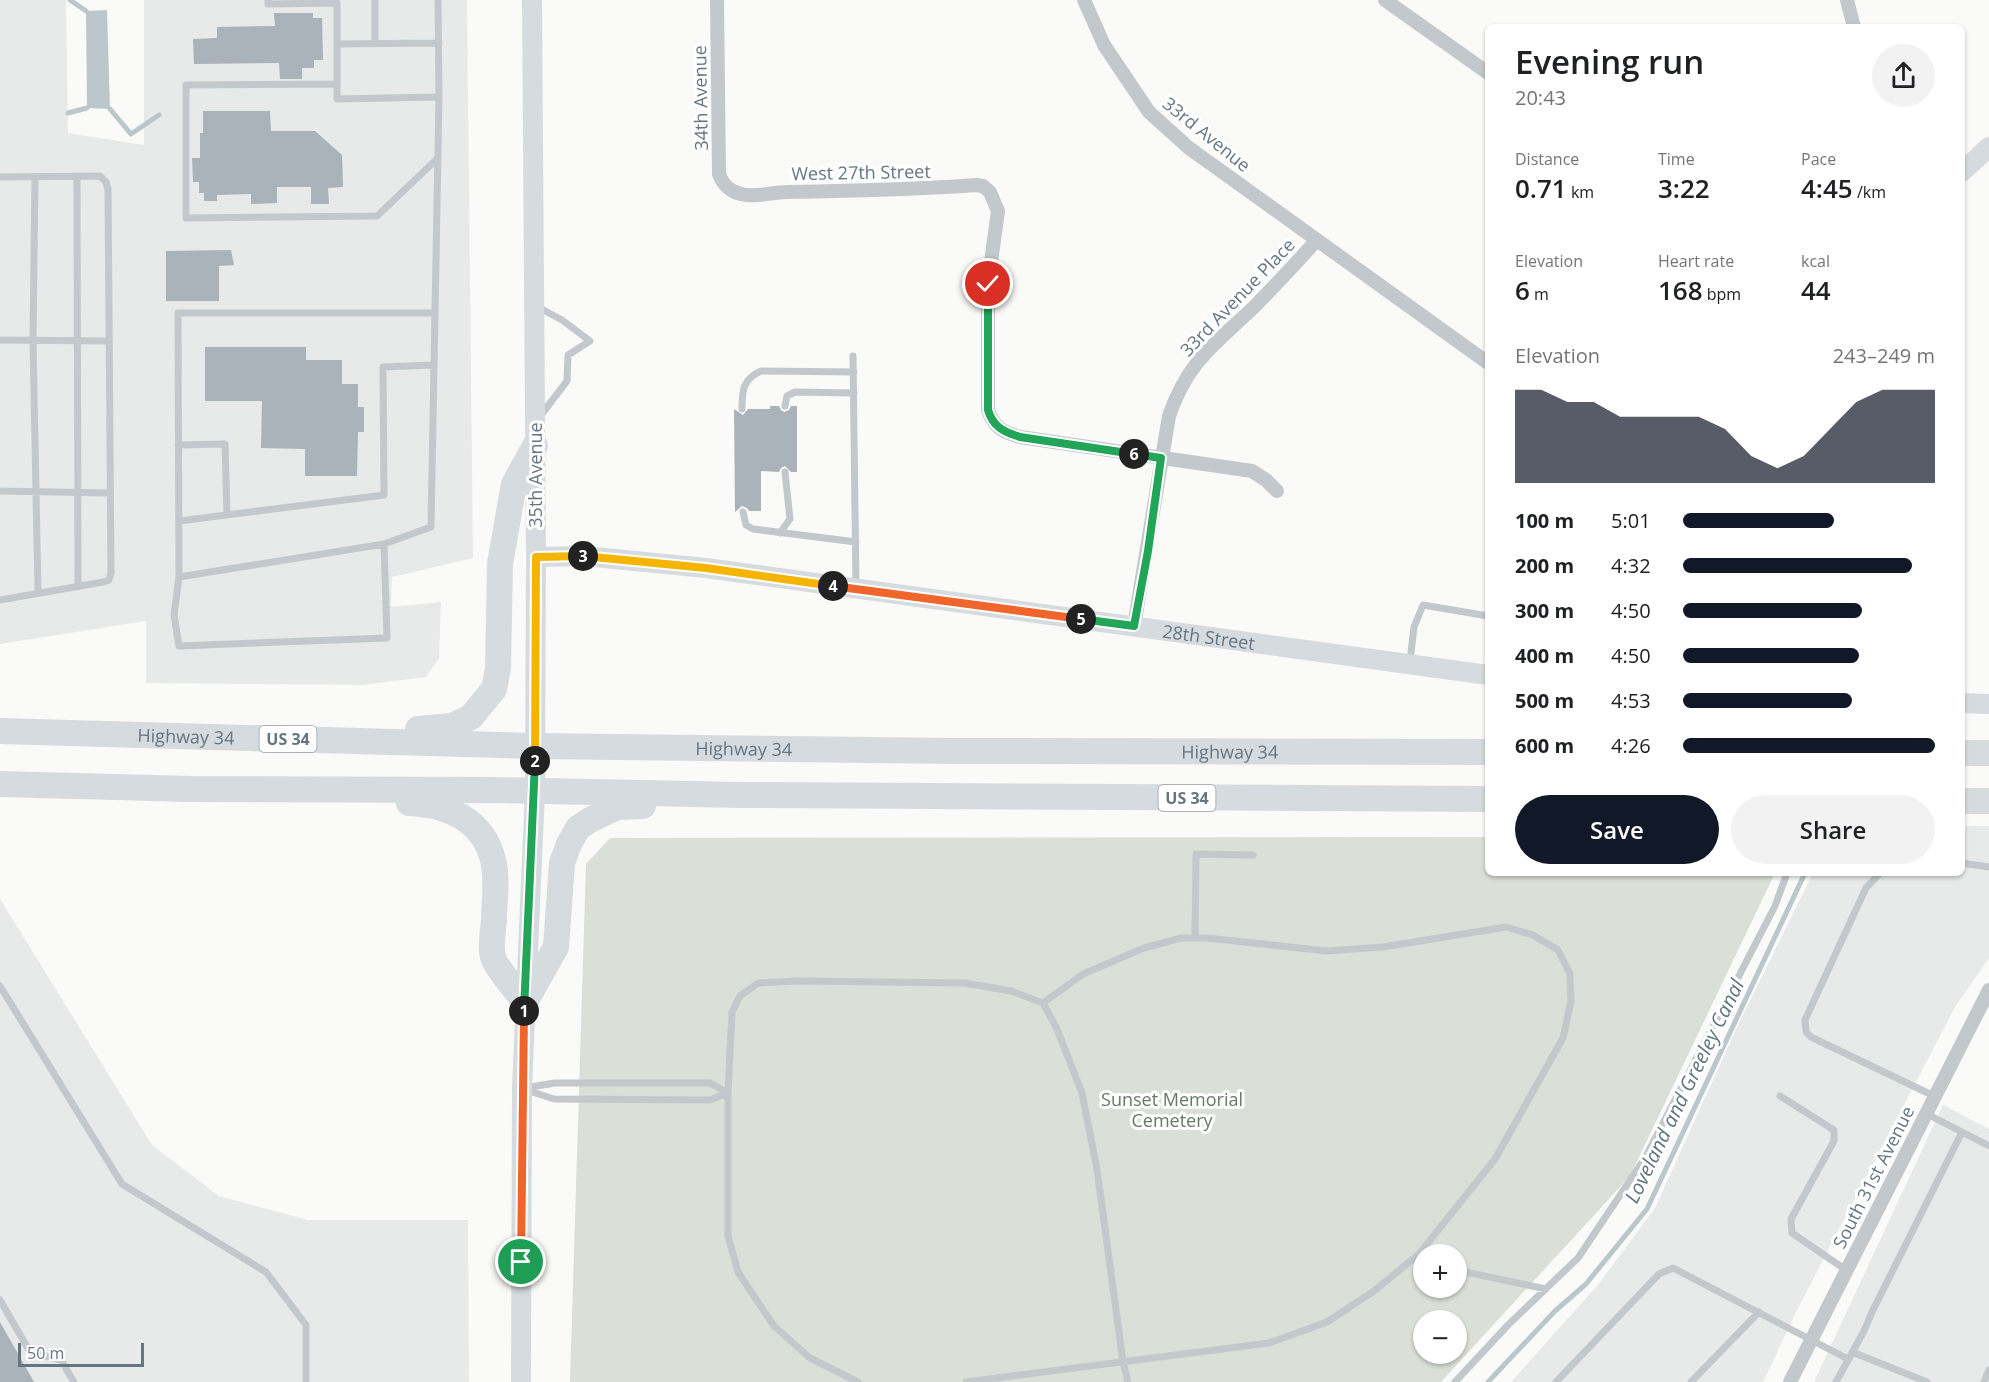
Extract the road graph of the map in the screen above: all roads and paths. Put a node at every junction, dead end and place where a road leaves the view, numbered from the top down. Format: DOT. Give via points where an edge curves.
graph roads {
  1 [pos="268,0"];
  2 [pos="375,0"];
  3 [pos="438,0"];
  4 [pos="532,0"];
  5 [pos="717,0"];
  6 [pos="1084,0"];
  7 [pos="1385,0"];
  8 [pos="1847,0"];
  9 [pos="1853,24"];
  10 [pos="439,43"];
  11 [pos="337,44"];
  12 [pos="375,44"];
  13 [pos="1485,71"];
  14 [pos="337,84"];
  15 [pos="440,97"];
  16 [pos="1989,147"];
  17 [pos="438,158"];
  18 [pos="1965,168"];
  19 [pos="77,176"];
  20 [pos="0,177"];
  21 [pos="35,177"];
  22 [pos="732,191"];
  23 [pos="1317,240"];
  24 [pos="534,305"];
  25 [pos="435,313"];
  26 [pos="0,340"];
  27 [pos="33,340"];
  28 [pos="77,340"];
  29 [pos="109,341"];
  30 [pos="854,356"];
  31 [pos="1485,361"];
  32 [pos="434,365"];
  33 [pos="854,372"];
  34 [pos="854,393"];
  35 [pos="785,406"];
  36 [pos="742,409"];
  37 [pos="535,435"];
  38 [pos="178,445"];
  39 [pos="1161,458"];
  40 [pos="785,472"];
  41 [pos="0,491"];
  42 [pos="1277,491"];
  43 [pos="36,492"];
  44 [pos="78,492"];
  45 [pos="110,493"];
  46 [pos="743,512"];
  47 [pos="227,515"];
  48 [pos="179,521"];
  49 [pos="780,533"];
  50 [pos="856,542"];
  51 [pos="384,544"];
  52 [pos="536,557"];
  53 [pos="179,577"];
  54 [pos="78,586"];
  55 [pos="856,589"];
  56 [pos="38,593"];
  57 [pos="0,600"];
  58 [pos="1485,615"];
  59 [pos="1134,626"];
  60 [pos="1409,664"];
  61 [pos="1485,675"];
  62 [pos="1965,703"];
  63 [pos="1989,704"];
  64 [pos="0,731"];
  65 [pos="40,733"];
  66 [pos="535,746"];
  67 [pos="1485,752"];
  68 [pos="1965,753"];
  69 [pos="1989,753"];
  70 [pos="0,784"];
  71 [pos="191,789"];
  72 [pos="535,791"];
  73 [pos="741,795"];
  74 [pos="1485,799"];
  75 [pos="1965,801"];
  76 [pos="1989,801"];
  77 [pos="1253,855"];
  78 [pos="1965,863"];
  79 [pos="1989,867"];
  80 [pos="1786,876"];
  81 [pos="1877,876"];
  82 [pos="1195,938"];
  83 [pos="0,986"];
  84 [pos="1989,990"];
  85 [pos="525,1002"];
  86 [pos="1043,1003"];
  87 [pos="522,1088"];
  88 [pos="728,1094"];
  89 [pos="1780,1096"];
  90 [pos="1934,1096"];
  91 [pos="1925,1113"];
  92 [pos="1962,1132"];
  93 [pos="1989,1146"];
  94 [pos="1429,1244"];
  95 [pos="1413,1261"];
  96 [pos="1846,1270"];
  97 [pos="1467,1272"];
  98 [pos="1546,1288"];
  99 [pos="0,1300"];
  100 [pos="1759,1312"];
  101 [pos="1812,1338"];
  102 [pos="1852,1352"];
  103 [pos="1848,1359"];
  104 [pos="1123,1362"];
  105 [pos="1989,1370"];
  106 [pos="74,1382"];
  107 [pos="306,1382"];
  108 [pos="521,1382"];
  109 [pos="858,1382"];
  110 [pos="966,1382"];
  111 [pos="1128,1382"];
  112 [pos="1455,1382"];
  113 [pos="1556,1382"];
  114 [pos="1691,1382"];
  115 [pos="1791,1382"];
  116 [pos="1836,1382"];
  117 [pos="1927,1382"];
  118 [pos="1984,1382"];
  1 -- 11 [label="lane" via="268,4 337,3"];
  2 -- 12 [label="lane"];
  3 -- 10 [label="lane"];
  4 -- 24 [label="main road, 35th Avenue"];
  5 -- 22 [label="street, 34th Avenue" via="719,174 722,184"];
  6 -- 23 [label="street, 33rd Avenue" via="1104,45 1149,112 1189,148"];
  7 -- 13 [label="street"];
  8 -- 9 [label="street"];
  10 -- 12 [label="lane"];
  10 -- 15 [label="lane"];
  11 -- 12 [label="lane"];
  11 -- 14 [label="lane"];
  14 -- 15 [label="lane" via="337,99"];
  14 -- 17 [label="lane" via="186,85 186,218 377,216"];
  15 -- 17 [label="lane"];
  16 -- 18 [label="main road"];
  17 -- 25 [label="lane"];
  19 -- 21 [label="lane"];
  19 -- 28 [label="lane"];
  19 -- 29 [label="lane" via="100,176 108,189"];
  20 -- 21 [label="lane"];
  21 -- 27 [label="lane"];
  22 -- 39 [label="street, West 27th Street" via="755,195 983,186 998,211 988,284 991,421 1006,433 1020,437"];
  23 -- 31 [label="street, 33rd Avenue"];
  23 -- 39 [label="street, 33rd Avenue Place" via="1187,374 1169,416"];
  24 -- 37 [label="main road, 35th Avenue"];
  24 -- 37 [label="lane" via="590,341 568,355 567,381"];
  25 -- 32 [label="lane"];
  25 -- 38 [label="lane" via="178,313"];
  26 -- 27 [label="lane"];
  27 -- 28 [label="lane"];
  27 -- 43 [label="lane"];
  28 -- 29 [label="lane"];
  28 -- 44 [label="lane"];
  29 -- 45 [label="lane"];
  30 -- 33 [label="lane"];
  32 -- 47 [label="lane" via="383,367 384,495"];
  32 -- 51 [label="lane" via="431,527"];
  33 -- 34 [label="lane"];
  33 -- 36 [label="lane" via="761,370 749,376"];
  34 -- 35 [label="lane" via="795,392 787,396"];
  34 -- 50 [label="lane"];
  37 -- 52 [label="main road, 35th Avenue"];
  37 -- 65 [label="highway" via="514,484 500,564 498,669 494,689 471,717 452,726 432,729 51,721"];
  38 -- 47 [label="lane" via="225,444"];
  38 -- 48 [label="lane"];
  39 -- 42 [label="street" via="1252,471"];
  39 -- 59 [label="street, 33rd Avenue Place"];
  40 -- 49 [label="lane" via="790,519"];
  41 -- 43 [label="lane"];
  43 -- 44 [label="lane"];
  43 -- 56 [label="lane"];
  44 -- 45 [label="lane"];
  44 -- 54 [label="lane"];
  45 -- 54 [label="lane" via="111,573 108,580"];
  46 -- 49 [label="lane" via="746,525 753,529"];
  47 -- 48 [label="lane"];
  48 -- 53 [label="lane"];
  49 -- 50 [label="lane"];
  50 -- 55 [label="lane"];
  51 -- 53 [label="lane"];
  51 -- 53 [label="lane" via="387,638 179,646 174,615"];
  52 -- 55 [label="main road, 28th Street" via="616,559"];
  52 -- 66 [label="main road, 35th Avenue"];
  54 -- 56 [label="lane"];
  55 -- 59 [label="main road, 28th Street"];
  56 -- 57 [label="lane"];
  58 -- 60 [label="lane" via="1423,605 1414,627"];
  59 -- 60 [label="main road, 28th Street"];
  60 -- 61 [label="main road, 28th Street"];
  62 -- 63 [label="main road"];
  64 -- 65 [label="highway, Highway 34 / US 34"];
  65 -- 66 [label="highway, Highway 34 / US 34"];
  66 -- 67 [label="highway, Highway 34 / US 34"];
  66 -- 72 [label="main road, 35th Avenue"];
  68 -- 69 [label="highway"];
  70 -- 71 [label="highway, US 34"];
  71 -- 72 [label="highway, US 34"];
  71 -- 85 [label="highway" via="217,794 427,804 461,814 486,841 493,861 493,959"];
  72 -- 73 [label="highway, US 34"];
  72 -- 85 [label="main road, 35th Avenue"];
  73 -- 74 [label="highway, US 34"];
  73 -- 85 [label="highway" via="710,806 617,807 578,828 562,863 556,947"];
  75 -- 76 [label="highway"];
  77 -- 82 [label="lane" via="1196,854"];
  78 -- 79 [label="lane"];
  80 -- 98 [label="lane" via="1770,917 1644,1158 1578,1258"];
  81 -- 90 [label="lane" via="1866,888 1805,1020 1806,1032"];
  82 -- 86 [label="lane" via="1143,948 1083,974"];
  82 -- 94 [label="lane" via="1327,951 1383,947 1506,927 1533,935 1558,950 1570,974 1571,1001 1563,1038 1495,1159"];
  83 -- 107 [label="lane" via="122,1184 266,1272 306,1325"];
  84 -- 90 [label="street, South 31st Avenue"];
  85 -- 87 [label="main road, 35th Avenue"];
  86 -- 88 [label="lane" via="1011,991 964,982 758,983 740,996 732,1012"];
  86 -- 104 [label="lane" via="1058,1029 1082,1093 1098,1169"];
  87 -- 88 [label="lane" via="554,1099 710,1100"];
  87 -- 88 [label="lane" via="555,1083 710,1083"];
  87 -- 108 [label="main road, 35th Avenue"];
  88 -- 109 [label="lane" via="728,1236 738,1272 774,1326 810,1358"];
  89 -- 96 [label="lane" via="1834,1130 1834,1141 1791,1219 1792,1233"];
  90 -- 91 [label="street, South 31st Avenue"];
  91 -- 92 [label="lane"];
  91 -- 96 [label="street, South 31st Avenue"];
  92 -- 93 [label="lane"];
  92 -- 102 [label="lane"];
  95 -- 104 [label="lane" via="1327,1322 1269,1343"];
  96 -- 101 [label="street, South 31st Avenue"];
  97 -- 98 [label="lane"];
  98 -- 112 [label="lane"];
  99 -- 106 [label="lane" via="30,1352 61,1360"];
  100 -- 101 [label="lane"];
  100 -- 113 [label="lane" via="1673,1268 1665,1270"];
  100 -- 114 [label="lane"];
  101 -- 103 [label="lane"];
  101 -- 115 [label="street, South 31st Avenue"];
  102 -- 103 [label="lane"];
  102 -- 117 [label="lane"];
  103 -- 116 [label="lane"];
  104 -- 110 [label="lane"];
  104 -- 111 [label="lane"];
  105 -- 118 [label="lane"];
}
